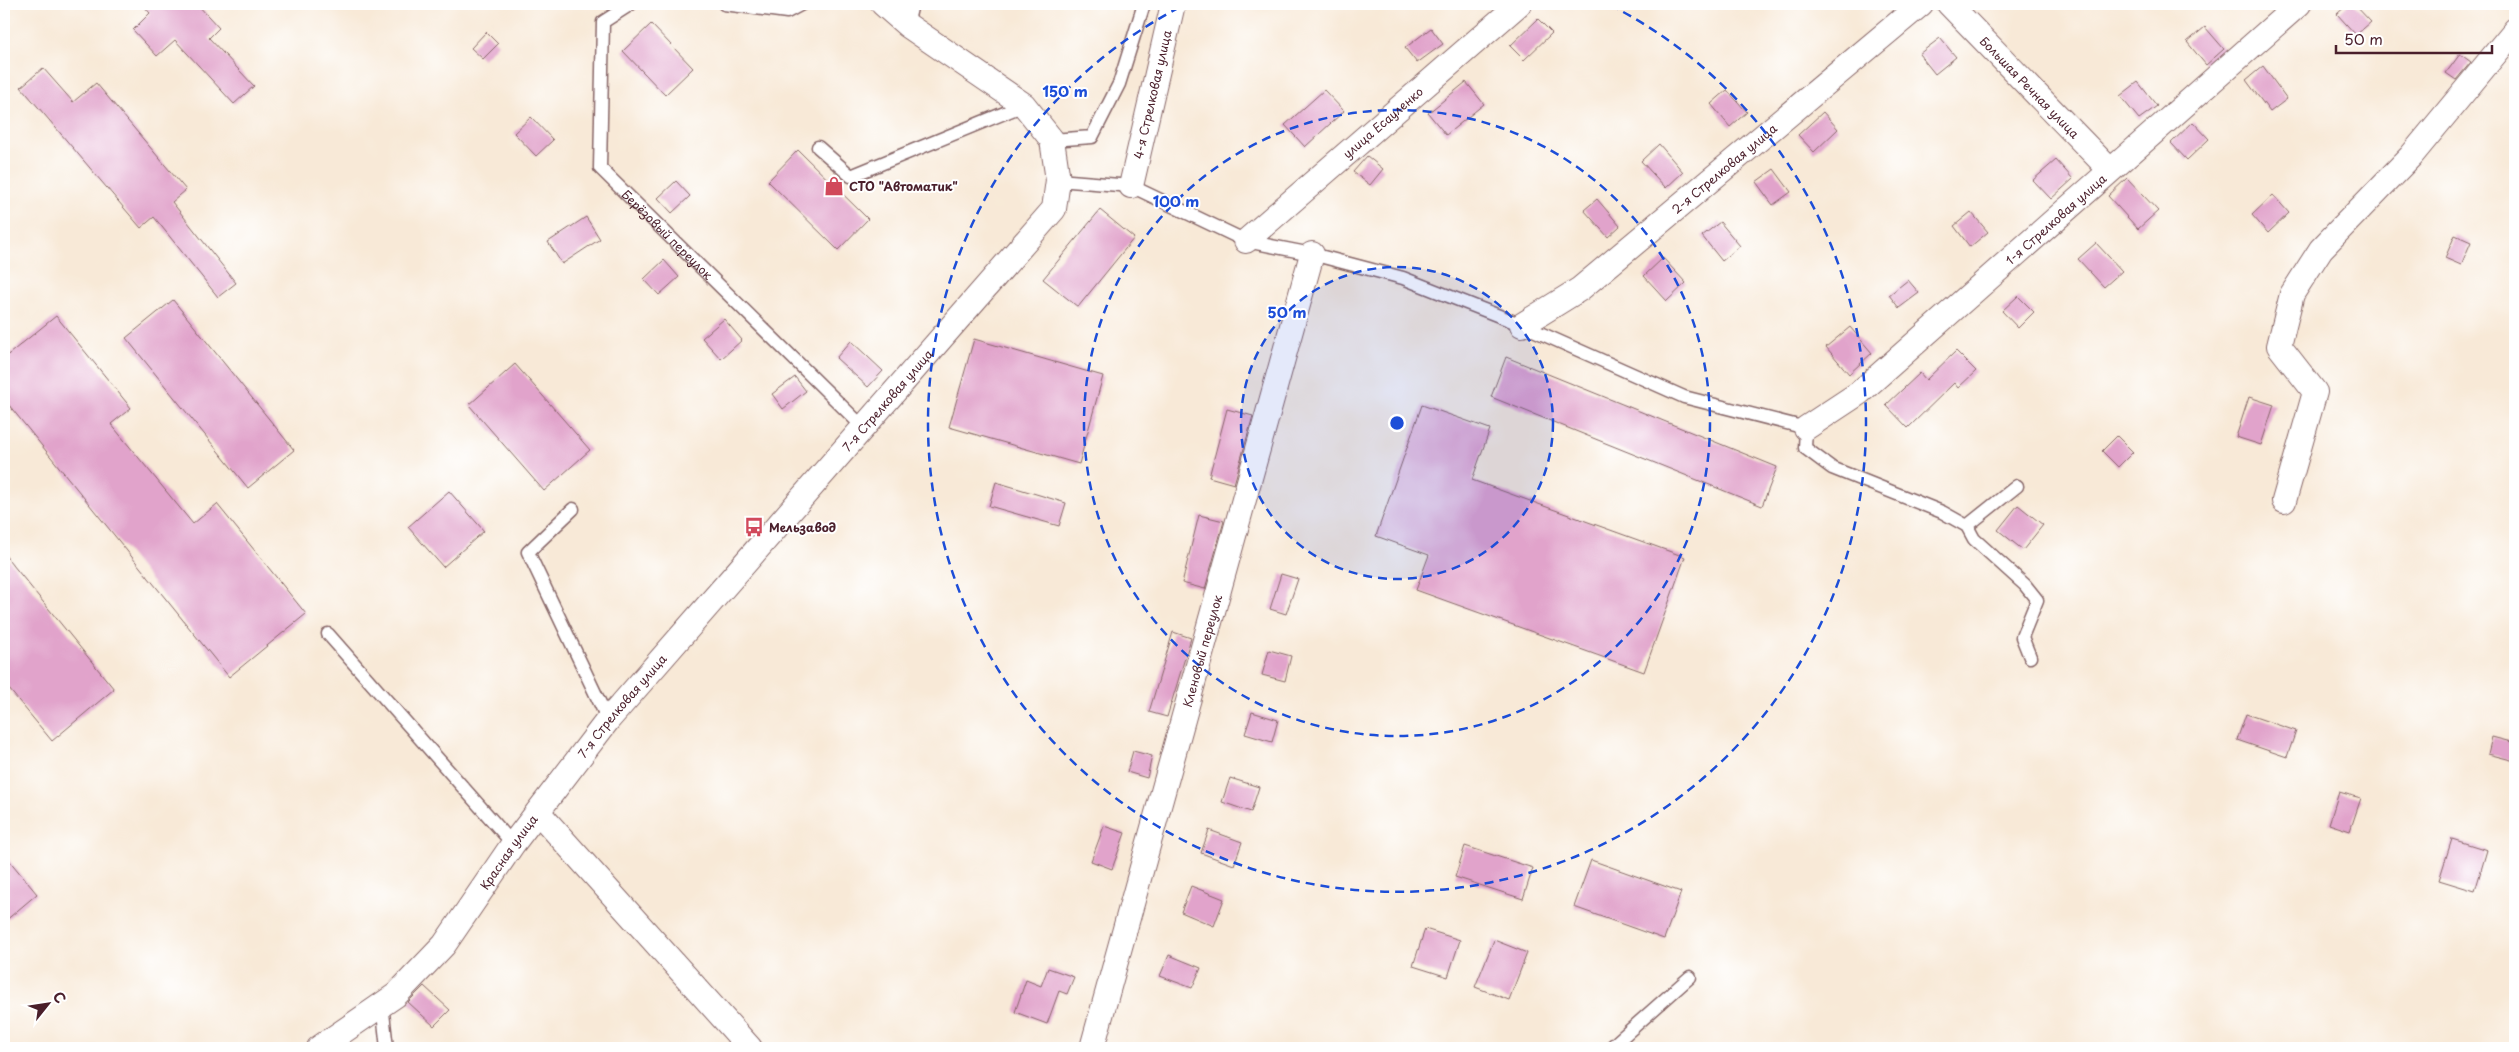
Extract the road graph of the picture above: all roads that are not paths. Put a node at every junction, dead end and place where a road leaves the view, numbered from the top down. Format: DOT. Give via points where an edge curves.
graph roads {
  1 [pos="631,4"];
  2 [pos="724,4"];
  3 [pos="802,4"];
  4 [pos="883,4"];
  5 [pos="1144,4"];
  6 [pos="1173,4"];
  7 [pos="1519,4"];
  8 [pos="1921,4"];
  9 [pos="1949,4"];
  10 [pos="2299,4"];
  11 [pos="910,14"];
  12 [pos="2515,30"];
  13 [pos="1024,106"];
  14 [pos="1052,140"];
  15 [pos="818,147"];
  16 [pos="2110,170"];
  17 [pos="1058,180"];
  18 [pos="1131,186"];
  19 [pos="1246,241"];
  20 [pos="1312,254"];
  21 [pos="1522,325"];
  22 [pos="863,427"];
  23 [pos="1806,428"];
  24 [pos="2017,486"];
  25 [pos="2284,501"];
  26 [pos="573,509"];
  27 [pos="1968,526"];
  28 [pos="328,634"];
  29 [pos="2030,657"];
  30 [pos="608,720"];
  31 [pos="538,812"];
  32 [pos="513,844"];
  33 [pos="1690,977"];
  34 [pos="382,1004"];
  35 [pos="319,1048"];
  36 [pos="387,1048"];
  37 [pos="750,1048"];
  38 [pos="1092,1048"];
  39 [pos="1610,1048"];
  1 -- 22 [label="lane, Берёзовый переулок" via="603,22 600,168"];
  2 -- 3 [label="lane" via="787,12"];
  4 -- 11 [label="street"];
  5 -- 14 [label="lane" via="1119,84 1092,137"];
  6 -- 18 [label="street, 4-я Стрелковая улица"];
  7 -- 19 [label="street, улица Есауленко"];
  8 -- 21 [label="street, 2-я Стрелковая улица" via="1580,289"];
  9 -- 16 [label="street, Большая Речная улица"];
  10 -- 16 [label="street, 1-я Стрелковая улица"];
  11 -- 13 [label="street"];
  12 -- 25 [label="street" via="2411,156 2321,249 2292,294 2279,346 2315,392"];
  13 -- 14 [label="street"];
  13 -- 15 [label="lane" via="851,176"];
  14 -- 17 [label="street, 7-я Стрелковая улица"];
  16 -- 23 [label="street, 1-я Стрелковая улица" via="1859,394"];
  17 -- 18 [label="lane"];
  17 -- 22 [label="street, 7-я Стрелковая улица" via="1054,209"];
  18 -- 19 [label="lane"];
  19 -- 20 [label="lane"];
  20 -- 21 [label="lane" via="1403,278"];
  20 -- 38 [label="street, Кленовый переулок"];
  21 -- 23 [label="lane" via="1684,397"];
  22 -- 30 [label="street, 7-я Стрелковая улица"];
  23 -- 27 [label="lane" via="1805,448 1832,468 1942,512"];
  24 -- 27 [label="lane"];
  26 -- 30 [label="lane" via="528,552"];
  27 -- 29 [label="lane" via="1974,538 2037,600 2022,637"];
  28 -- 32 [label="lane"];
  30 -- 31 [label="street, 7-я Стрелковая улица"];
  31 -- 32 [label="street, Красная улица"];
  31 -- 37 [label="street, Красная улица"];
  32 -- 34 [label="street, Красная улица" via="444,945 396,995"];
  33 -- 39 [label="lane"];
  34 -- 35 [label="street, Красная улица"];
  34 -- 36 [label="lane"];
}
